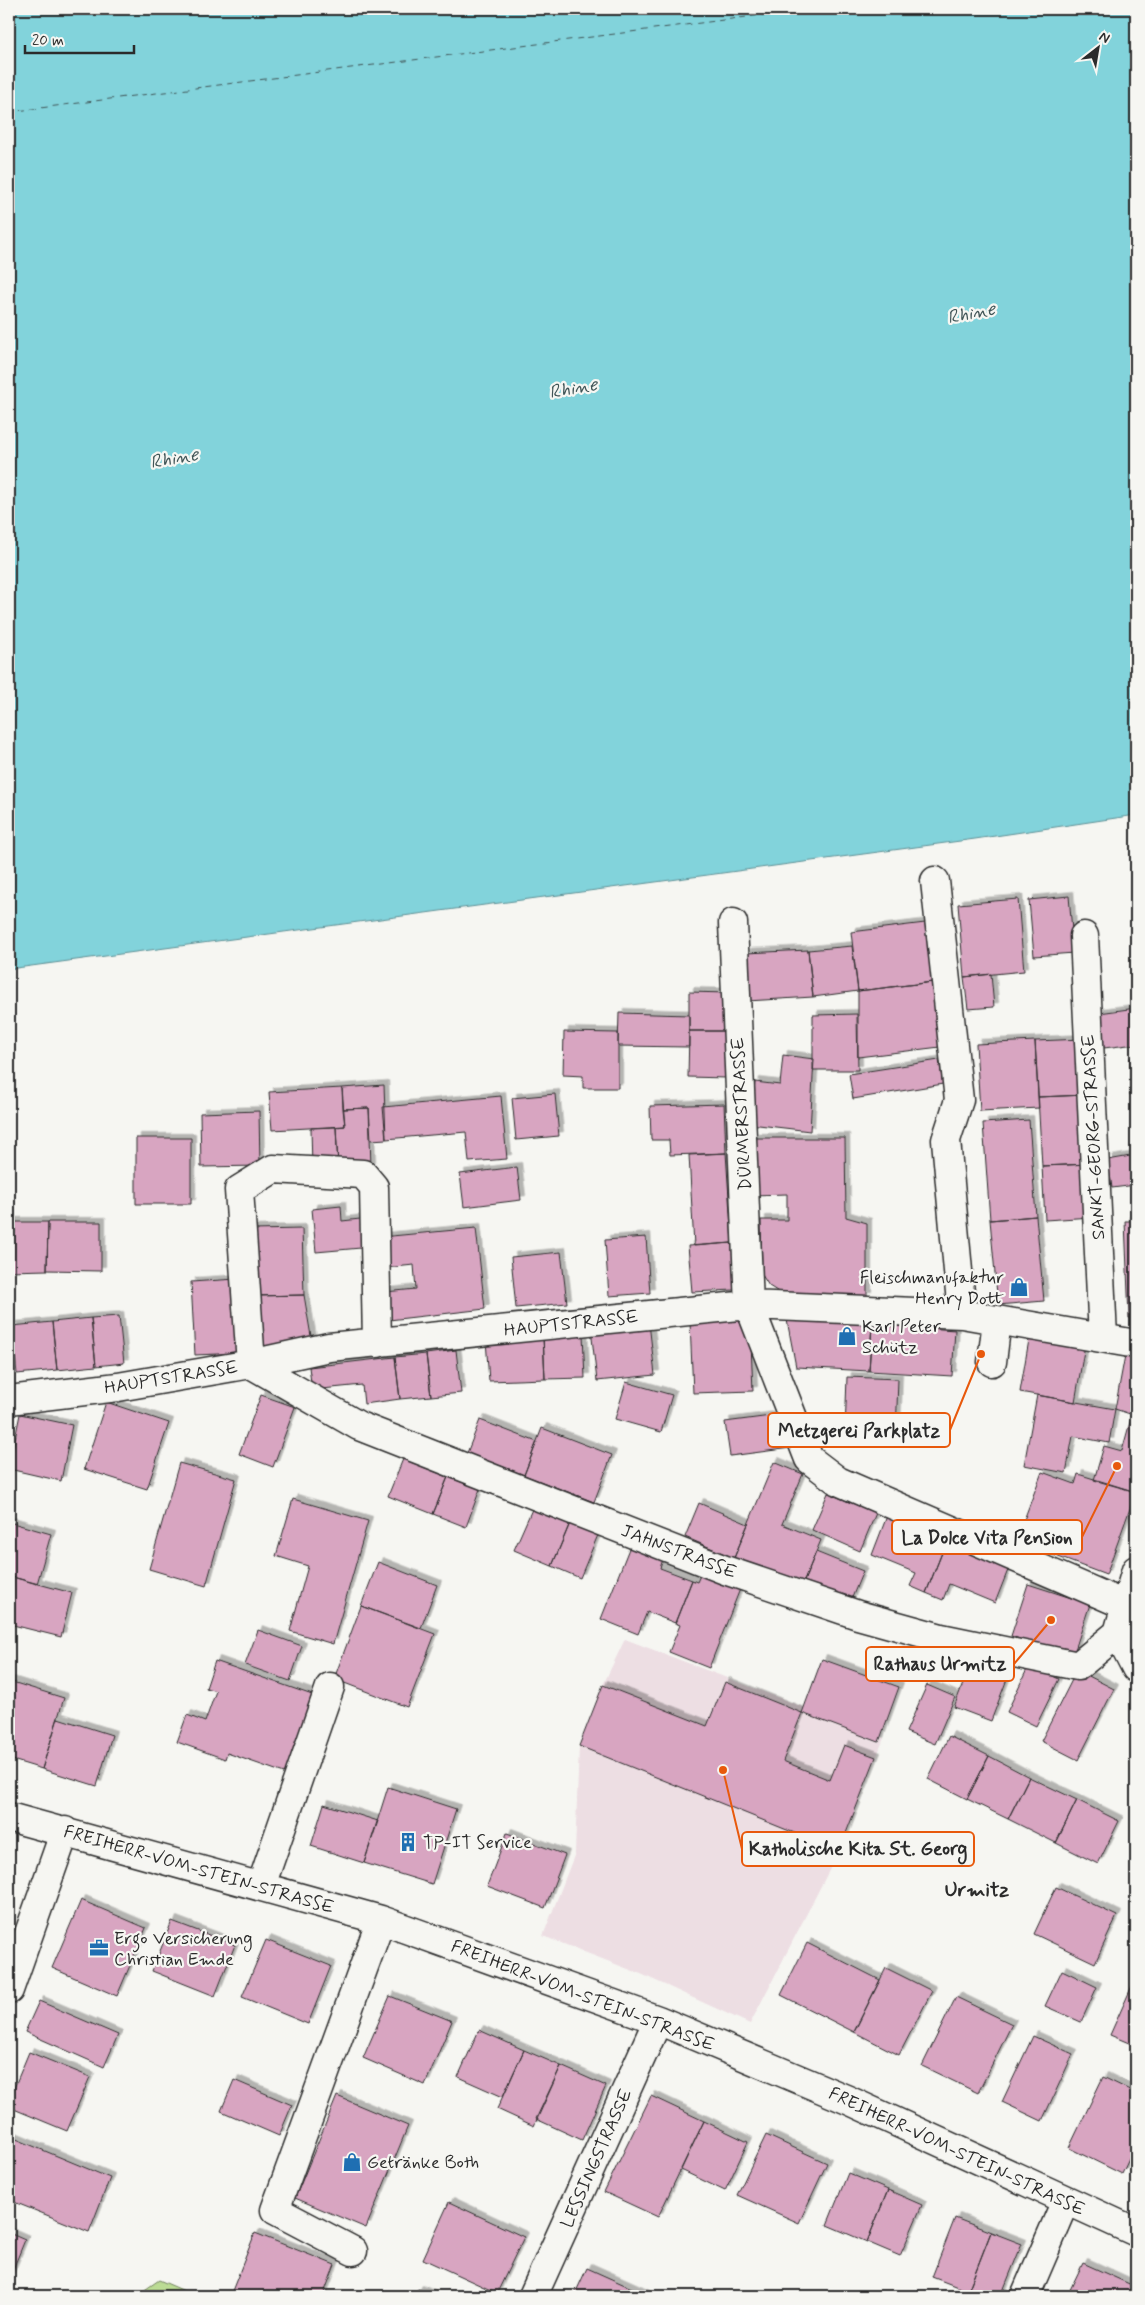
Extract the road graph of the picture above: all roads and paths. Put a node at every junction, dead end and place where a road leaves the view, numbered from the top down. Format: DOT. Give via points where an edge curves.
graph roads {
  1 [pos="935,881"];
  2 [pos="732,923"];
  3 [pos="1084,936"];
  4 [pos="749,1306"];
  5 [pos="962,1314"];
  6 [pos="998,1320"];
  7 [pos="1103,1338"];
  8 [pos="377,1342"];
  9 [pos="1136,1344"];
  10 [pos="992,1362"];
  11 [pos="251,1364"];
  12 [pos="9,1400"];
  13 [pos="1136,1570"];
  14 [pos="1125,1605"];
  15 [pos="1127,1636"];
  16 [pos="1136,1668"];
  17 [pos="330,1687"];
  18 [pos="9,1817"];
  19 [pos="65,1831"];
  20 [pos="261,1886"];
  21 [pos="382,1920"];
  22 [pos="9,1990"];
  23 [pos="658,2020"];
  24 [pos="1066,2201"];
  25 [pos="1136,2232"];
  26 [pos="353,2251"];
  27 [pos="533,2296"];
  28 [pos="1025,2296"];
  1 -- 5 [label="street" via="959,1100 946,1140"];
  2 -- 4 [label="street, DÜRMERSTRASSE"];
  3 -- 7 [label="street, SANKT-GEORG-STRASSE"];
  4 -- 5 [label="street, HAUPTSTRASSE"];
  4 -- 8 [label="street, HAUPTSTRASSE"];
  4 -- 14 [label="street, DÜRMERSTRASSE" via="809,1459 838,1481"];
  5 -- 6 [label="street, HAUPTSTRASSE"];
  6 -- 7 [label="street, HAUPTSTRASSE"];
  6 -- 10 [label="street"];
  7 -- 9 [label="street, HAUPTSTRASSE"];
  8 -- 11 [label="street, HAUPTSTRASSE" via="330,1347"];
  8 -- 11 [label="street" via="374,1187 363,1174 273,1169 239,1190"];
  11 -- 12 [label="street, HAUPTSTRASSE" via="118,1387"];
  11 -- 15 [label="street, JAHNSTRASSE" via="359,1426 716,1566 858,1616 941,1638 1078,1666"];
  13 -- 14 [label="street"];
  14 -- 15 [label="street"];
  15 -- 16 [label="street"];
  17 -- 20 [label="street"];
  18 -- 19 [label="street, FREIHERR-VOM-STEIN-STRASSE"];
  19 -- 20 [label="street, FREIHERR-VOM-STEIN-STRASSE"];
  19 -- 22 [label="street"];
  20 -- 21 [label="street, FREIHERR-VOM-STEIN-STRASSE"];
  21 -- 23 [label="street, FREIHERR-VOM-STEIN-STRASSE"];
  21 -- 26 [label="street" via="275,2210"];
  23 -- 24 [label="street, FREIHERR-VOM-STEIN-STRASSE" via="848,2100"];
  23 -- 27 [label="street, LESSINGSTRASSE"];
  24 -- 25 [label="street, FREIHERR-VOM-STEIN-STRASSE"];
  24 -- 28 [label="street"];
}
